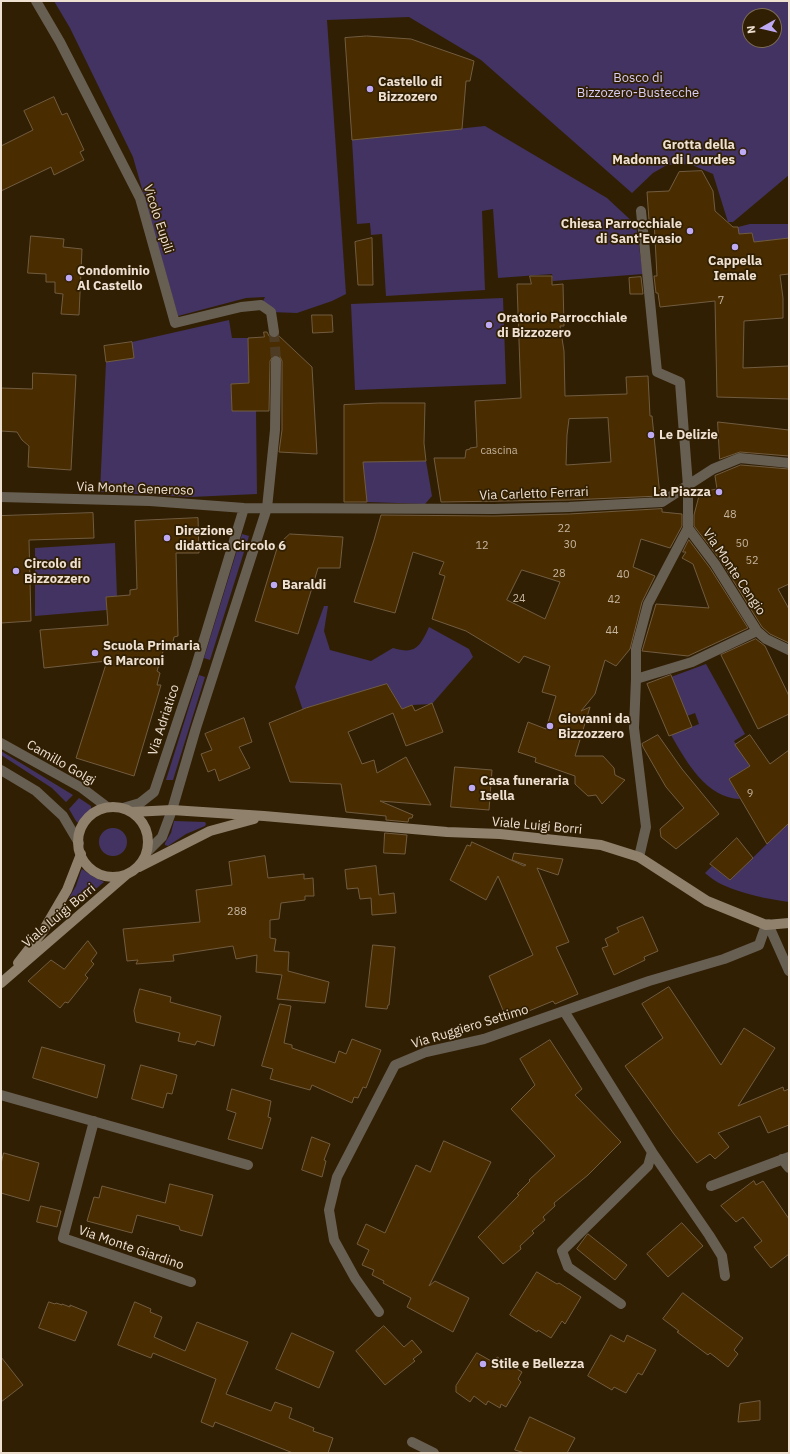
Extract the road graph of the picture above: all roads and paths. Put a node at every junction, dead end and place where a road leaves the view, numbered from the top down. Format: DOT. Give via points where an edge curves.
graph roads {
  1 [pos="36,1"];
  2 [pos="641,211"];
  3 [pos="274,332"];
  4 [pos="276,361"];
  5 [pos="789,463"];
  6 [pos="688,486"];
  7 [pos="1,497"];
  8 [pos="244,508"];
  9 [pos="267,508"];
  10 [pos="688,528"];
  11 [pos="758,630"];
  12 [pos="789,650"];
  13 [pos="636,679"];
  14 [pos="1,743"];
  15 [pos="1,770"];
  16 [pos="107,807"];
  17 [pos="128,810"];
  18 [pos="172,810"];
  19 [pos="264,816"];
  20 [pos="78,843"];
  21 [pos="147,852"];
  22 [pos="81,854"];
  23 [pos="639,857"];
  24 [pos="132,871"];
  25 [pos="789,923"];
  26 [pos="767,925"];
  27 [pos="789,971"];
  28 [pos="3,981"];
  29 [pos="564,1011"];
  30 [pos="1,1095"];
  31 [pos="94,1120"];
  32 [pos="652,1152"];
  33 [pos="786,1158"];
  34 [pos="248,1165"];
  35 [pos="789,1168"];
  36 [pos="711,1186"];
  37 [pos="725,1276"];
  38 [pos="191,1282"];
  39 [pos="621,1304"];
  40 [pos="379,1312"];
  41 [pos="412,1442"];
  42 [pos="434,1453"];
  1 -- 3 [label="street, Vicolo Eupili" via="60,42 140,198 175,323 261,304 271,312"];
  2 -- 6 [label="street" via="657,372 680,382"];
  4 -- 9 [label="street" via="275,430"];
  5 -- 6 [label="street, Via Carletto Ferrari" via="740,458 713,469"];
  6 -- 9 [label="street, Via Carletto Ferrari" via="662,502 600,506 494,509"];
  6 -- 10 [label="street"];
  7 -- 8 [label="street, Via Monte Generoso" via="150,501"];
  8 -- 9 [label="street, Via Monte Generoso"];
  8 -- 17 [label="street, Via Adriatico" via="154,792"];
  9 -- 18 [label="street"];
  10 -- 11 [label="street, Via Monte Cengio" via="716,564"];
  10 -- 13 [label="street" via="648,604 636,649"];
  11 -- 12 [label="street, Via Monte Cengio" via="766,639"];
  11 -- 13 [label="street, Via Monte Cengio" via="692,662"];
  13 -- 23 [label="street" via="634,728 646,827"];
  14 -- 16 [label="street, Camillo Golgi" via="82,788"];
  15 -- 20 [label="street" via="36,791 63,816"];
  16 -- 17 [label="main road"];
  16 -- 20 [label="main road" via="85,821"];
  17 -- 18 [label="main road, Viale Luigi Borri"];
  17 -- 21 [label="main road" via="143,822 148,837"];
  18 -- 19 [label="main road, Viale Luigi Borri"];
  18 -- 21 [label="street" via="162,837"];
  19 -- 23 [label="main road, Viale Luigi Borri" via="447,832 500,834 601,845"];
  19 -- 24 [label="main road, Viale Luigi Borri" via="210,831"];
  20 -- 22 [label="main road"];
  21 -- 24 [label="main road"];
  22 -- 24 [label="main road" via="86,864 95,872 106,876 118,876"];
  22 -- 28 [label="main road, Viale Luigi Borri" via="67,890 43,932"];
  23 -- 26 [label="main road, Viale Luigi Borri" via="707,901"];
  24 -- 28 [label="main road, Viale Luigi Borri"];
  25 -- 26 [label="main road, Viale Luigi Borri"];
  26 -- 27 [label="street"];
  26 -- 29 [label="street, Via Ruggiero Settimo" via="759,945 724,959 649,981"];
  29 -- 32 [label="street"];
  29 -- 40 [label="street, Via Ruggiero Settimo" via="484,1039 426,1052 395,1065 337,1177 329,1210 334,1240"];
  30 -- 31 [label="street"];
  31 -- 34 [label="street"];
  31 -- 38 [label="street, Via Monte Giardino" via="63,1238"];
  32 -- 37 [label="street" via="710,1235 722,1256"];
  32 -- 39 [label="street" via="648,1166 562,1251 568,1267"];
  33 -- 35 [label="street"];
  33 -- 36 [label="street"];
  41 -- 42 [label="street"];
}
